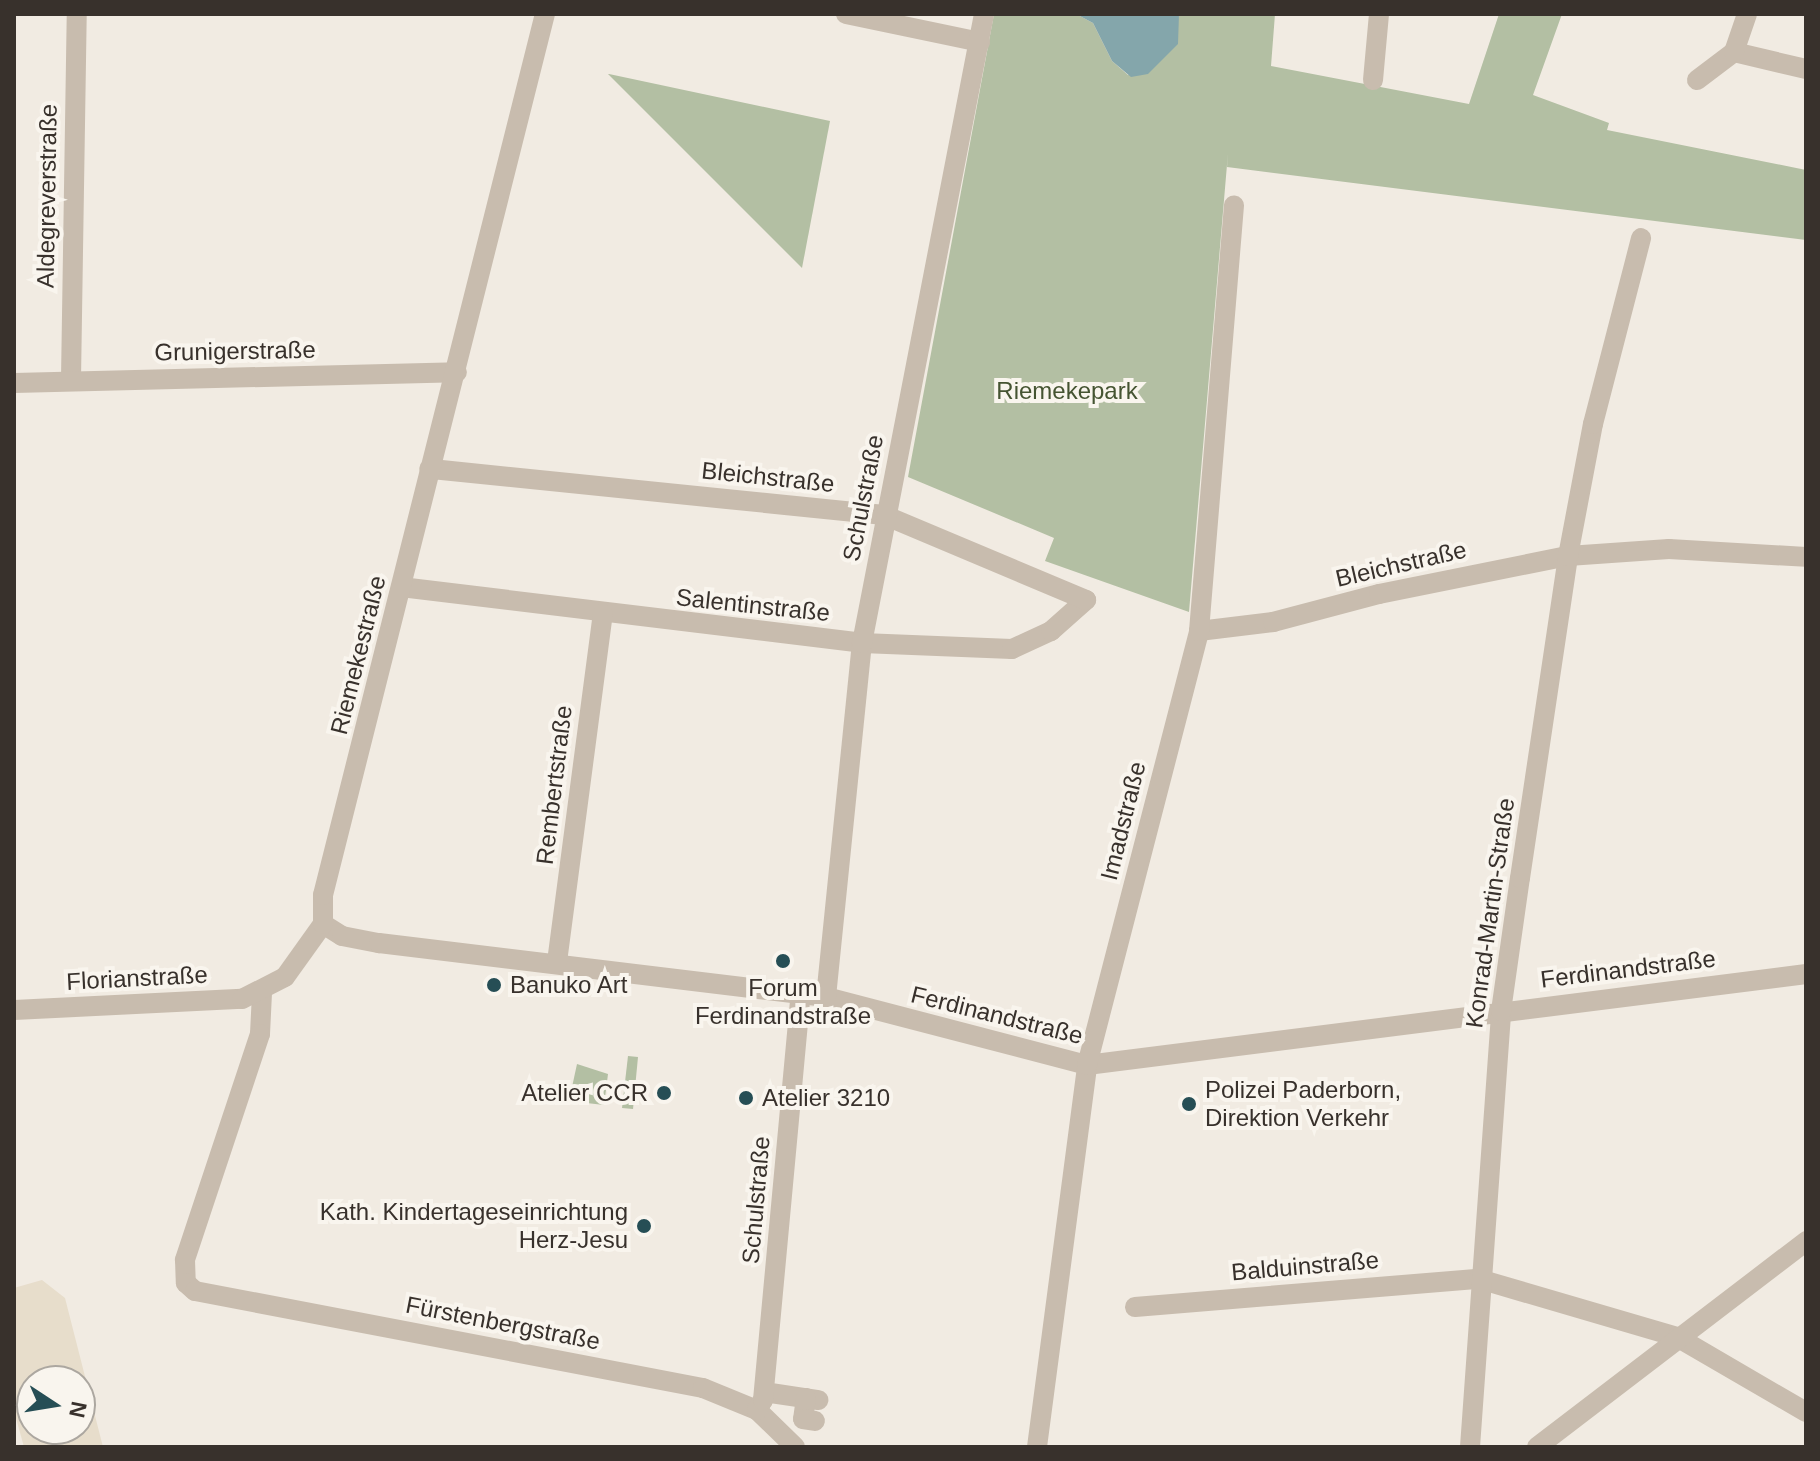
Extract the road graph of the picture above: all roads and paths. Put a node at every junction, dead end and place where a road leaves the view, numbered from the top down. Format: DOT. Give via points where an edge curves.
graph roads {
  1 [pos="77,14"];
  2 [pos="545,14"];
  3 [pos="846,14"];
  4 [pos="984,14"];
  5 [pos="1379,14"];
  6 [pos="1747,14"];
  7 [pos="980,42"];
  8 [pos="1734,52"];
  9 [pos="1806,69"];
  10 [pos="1373,80"];
  11 [pos="1697,80"];
  12 [pos="1234,205"];
  13 [pos="1641,238"];
  14 [pos="457,372"];
  15 [pos="71,379"];
  16 [pos="14,383"];
  17 [pos="429,469"];
  18 [pos="884,515"];
  19 [pos="1568,556"];
  20 [pos="1806,557"];
  21 [pos="401,587"];
  22 [pos="1086,600"];
  23 [pos="603,614"];
  24 [pos="1199,631"];
  25 [pos="862,643"];
  26 [pos="323,924"];
  27 [pos="557,962"];
  28 [pos="1806,974"];
  29 [pos="262,993"];
  30 [pos="801,993"];
  31 [pos="826,997"];
  32 [pos="14,1010"];
  33 [pos="1501,1011"];
  34 [pos="1087,1065"];
  35 [pos="1806,1241"];
  36 [pos="1479,1279"];
  37 [pos="1135,1307"];
  38 [pos="1677,1337"];
  39 [pos="760,1401"];
  40 [pos="1806,1412"];
  41 [pos="815,1421"];
  42 [pos="795,1447"];
  43 [pos="1037,1447"];
  44 [pos="1470,1447"];
  45 [pos="1537,1447"];
  1 -- 15 [label="street, Aldegreverstraße"];
  2 -- 14 [label="street, Riemekestraße"];
  3 -- 7 [label="street"];
  4 -- 7 [label="street, Schulstraße"];
  5 -- 10 [label="street"];
  6 -- 8 [label="street"];
  7 -- 18 [label="street, Schulstraße"];
  8 -- 9 [label="street"];
  8 -- 11 [label="street"];
  12 -- 24 [label="street, Imadstraße"];
  13 -- 19 [label="street" via="1593,424"];
  14 -- 15 [label="street, Grunigerstraße"];
  14 -- 17 [label="street, Riemekestraße"];
  15 -- 16 [label="street, Grunigerstraße"];
  17 -- 18 [label="street, Bleichstraße"];
  17 -- 21 [label="street, Riemekestraße"];
  18 -- 22 [label="street, Bleichstraße"];
  18 -- 25 [label="street, Schulstraße"];
  19 -- 20 [label="street, Bleichstraße" via="1669,549"];
  19 -- 24 [label="street, Bleichstraße" via="1379,594 1273,622"];
  19 -- 33 [label="street, Konrad-Martin-Straße"];
  21 -- 23 [label="street, Salentinstraße"];
  21 -- 26 [label="street, Riemekestraße" via="323,895"];
  22 -- 25 [label="street, Salentinstraße" via="1051,631 1012,649"];
  23 -- 25 [label="street, Salentinstraße"];
  23 -- 27 [label="street, Rembertstraße"];
  24 -- 34 [label="street, Imadstraße"];
  25 -- 31 [label="street, Schulstraße"];
  26 -- 27 [label="street, Ferdinandstraße" via="342,936 379,943"];
  26 -- 29 [label="street" via="285,977"];
  27 -- 30 [label="street, Ferdinandstraße"];
  28 -- 33 [label="street, Ferdinandstraße"];
  29 -- 32 [label="street, Florianstraße" via="242,999"];
  29 -- 39 [label="street, Fürstenbergstraße" via="260,1034 185,1260 186,1283 195,1291"];
  30 -- 31 [label="street, Ferdinandstraße"];
  30 -- 39 [label="street, Schulstraße"];
  31 -- 34 [label="street, Ferdinandstraße"];
  33 -- 34 [label="street, Ferdinandstraße"];
  33 -- 36 [label="street, Konrad-Martin-Straße"];
  34 -- 43 [label="street, Imadstraße"];
  35 -- 38 [label="street"];
  36 -- 37 [label="street, Balduinstraße"];
  36 -- 38 [label="street"];
  36 -- 44 [label="street, Konrad-Martin-Straße"];
  38 -- 40 [label="street"];
  38 -- 45 [label="street"];
  39 -- 41 [label="street, Fürstenbergstraße" via="812,1399 803,1419"];
  39 -- 42 [label="street, Fürstenbergstraße"];
}
